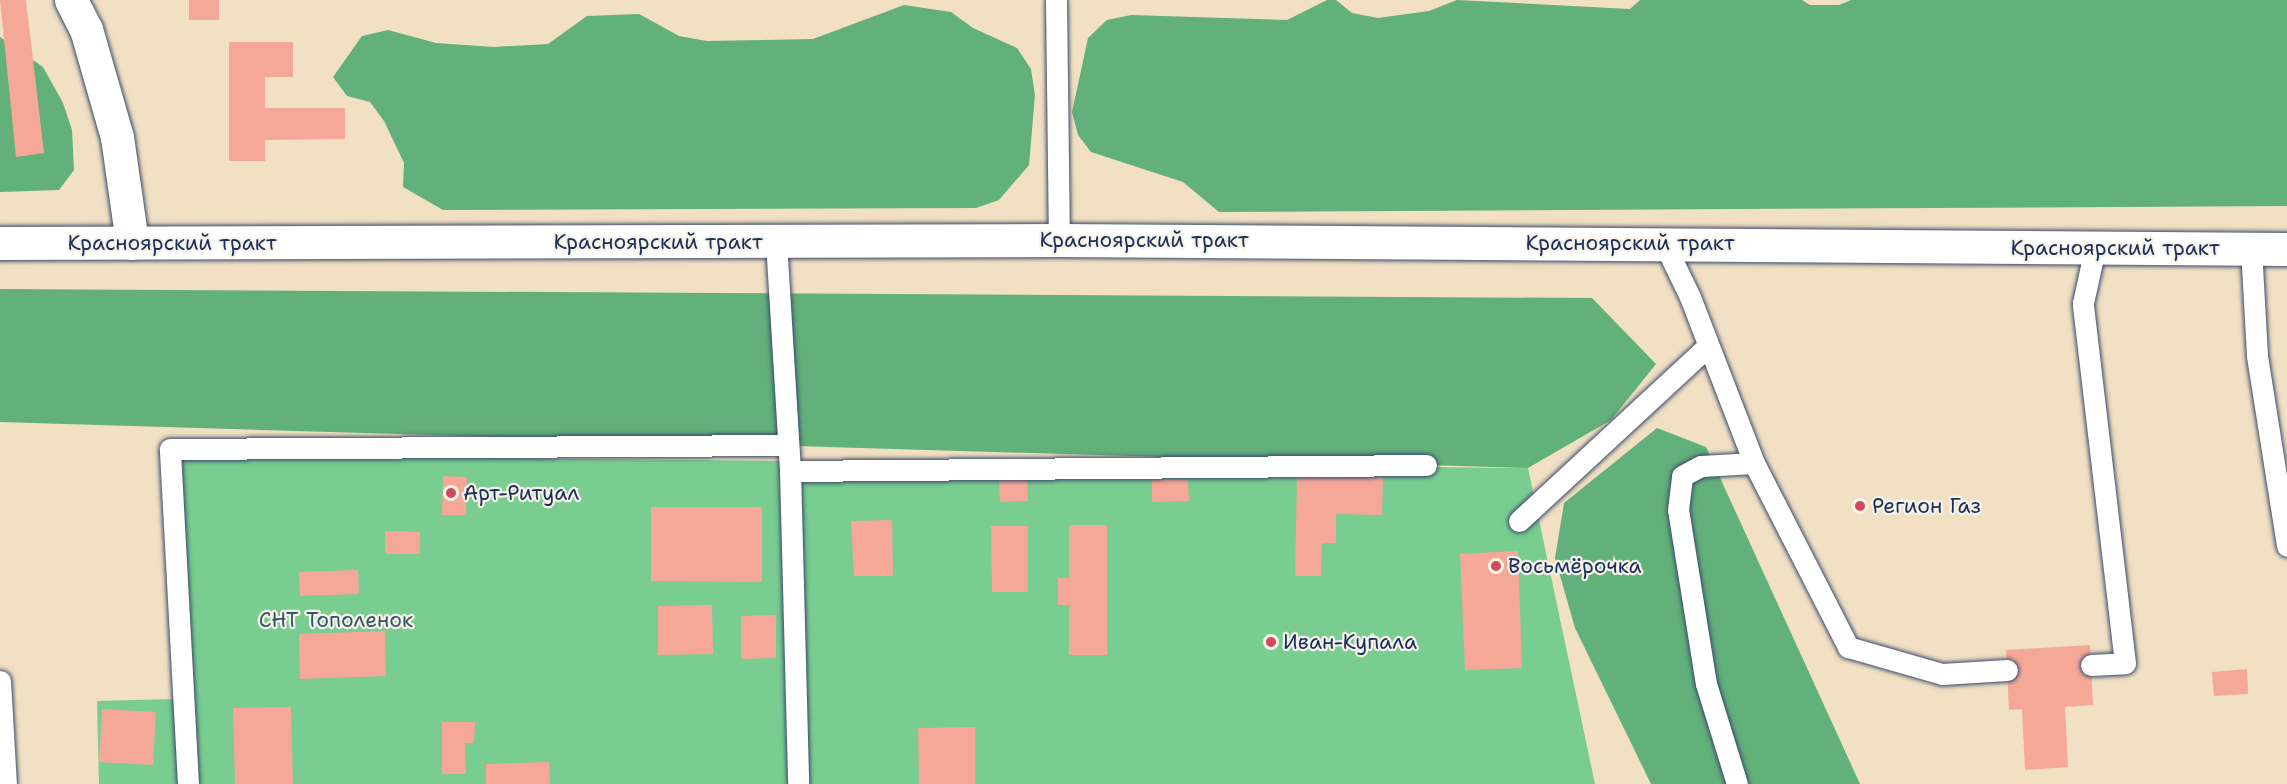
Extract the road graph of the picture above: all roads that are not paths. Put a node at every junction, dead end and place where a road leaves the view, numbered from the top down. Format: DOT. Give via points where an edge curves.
graph roads {
  1 [pos="71,0"];
  2 [pos="1056,0"];
  3 [pos="1059,240"];
  4 [pos="776,241"];
  5 [pos="0,243"];
  6 [pos="132,243"];
  7 [pos="1664,243"];
  8 [pos="2252,248"];
  9 [pos="2095,249"];
  10 [pos="2287,249"];
  11 [pos="1708,346"];
  12 [pos="788,445"];
  13 [pos="1754,463"];
  14 [pos="1426,465"];
  15 [pos="790,471"];
  16 [pos="1519,521"];
  17 [pos="2287,546"];
  18 [pos="2091,665"];
  19 [pos="2007,670"];
  20 [pos="0,681"];
  21 [pos="6,784"];
  22 [pos="188,784"];
  23 [pos="798,784"];
  24 [pos="1737,784"];
  1 -- 6 [label="main road" via="86,29 117,137"];
  2 -- 3 [label="lane"];
  3 -- 4 [label="main road, Красноярский тракт"];
  3 -- 7 [label="main road, Красноярский тракт"];
  4 -- 6 [label="main road, Красноярский тракт"];
  4 -- 12 [label="lane"];
  5 -- 6 [label="main road, Красноярский тракт"];
  7 -- 9 [label="main road, Красноярский тракт"];
  7 -- 11 [label="lane"];
  8 -- 9 [label="main road, Красноярский тракт"];
  8 -- 10 [label="main road, Красноярский тракт"];
  8 -- 17 [label="lane" via="2257,356"];
  9 -- 18 [label="lane" via="2083,303 2125,663"];
  11 -- 13 [label="lane"];
  11 -- 16 [label="lane"];
  12 -- 15 [label="lane"];
  12 -- 22 [label="lane" via="170,449"];
  13 -- 19 [label="lane" via="1848,647 1942,674"];
  13 -- 24 [label="lane" via="1701,466 1682,476 1678,510 1706,684"];
  14 -- 15 [label="lane"];
  15 -- 23 [label="lane"];
  20 -- 21 [label="lane"];
}
